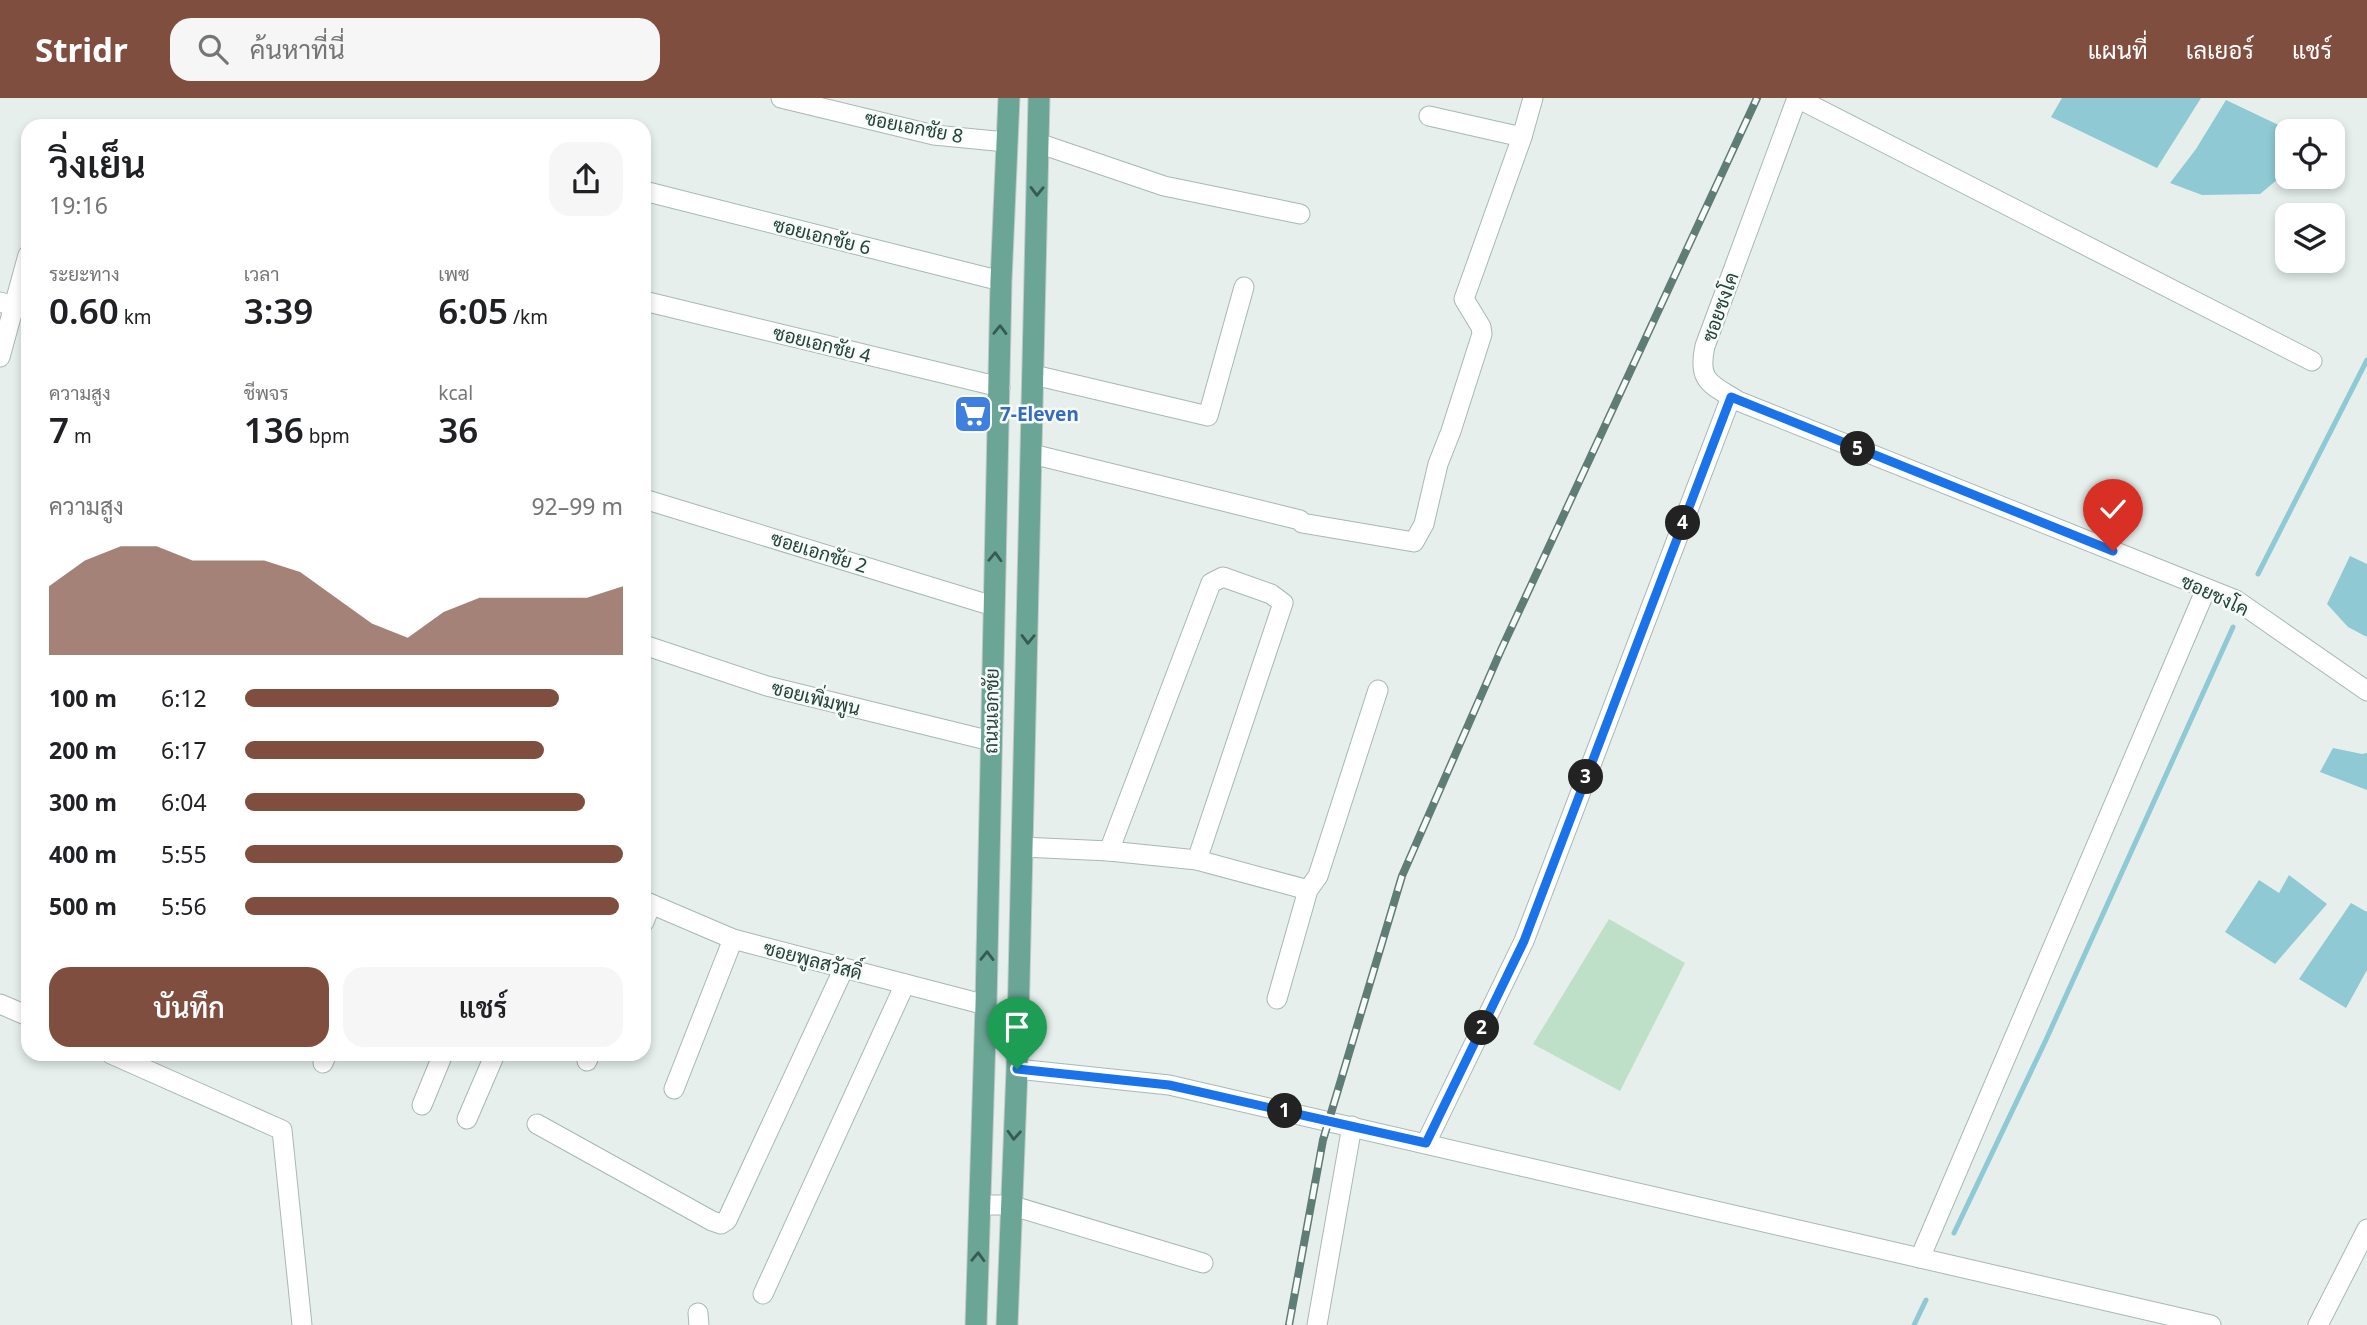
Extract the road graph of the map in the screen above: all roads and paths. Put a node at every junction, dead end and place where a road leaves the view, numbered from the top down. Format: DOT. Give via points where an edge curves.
graph roads {
  1 [pos="781,98"];
  2 [pos="1009,98"];
  3 [pos="1040,98"];
  4 [pos="1533,98"];
  5 [pos="1797,98"];
  6 [pos="1429,116"];
  7 [pos="1522,137"];
  8 [pos="1006,142"];
  9 [pos="1038,143"];
  10 [pos="651,193"];
  11 [pos="1300,214"];
  12 [pos="21,280"];
  13 [pos="1001,281"];
  14 [pos="1244,287"];
  15 [pos="651,303"];
  16 [pos="14,306"];
  17 [pos="0,357"];
  18 [pos="2312,361"];
  19 [pos="1034,375"];
  20 [pos="1000,387"];
  21 [pos="1731,397"];
  22 [pos="1032,454"];
  23 [pos="651,501"];
  24 [pos="2206,589"];
  25 [pos="993,606"];
  26 [pos="651,647"];
  27 [pos="1378,690"];
  28 [pos="2367,691"];
  29 [pos="991,740"];
  30 [pos="1023,847"];
  31 [pos="1109,851"];
  32 [pos="1197,859"];
  33 [pos="1308,890"];
  34 [pos="651,911"];
  35 [pos="733,939"];
  36 [pos="844,968"];
  37 [pos="905,984"];
  38 [pos="1278,999"];
  39 [pos="0,1004"];
  40 [pos="986,1005"];
  41 [pos="21,1013"];
  42 [pos="127,1061"];
  43 [pos="440,1061"];
  44 [pos="492,1061"];
  45 [pos="1017,1069"];
  46 [pos="674,1089"];
  47 [pos="422,1105"];
  48 [pos="467,1119"];
  49 [pos="537,1124"];
  50 [pos="1352,1126"];
  51 [pos="1426,1143"];
  52 [pos="980,1205"];
  53 [pos="1010,1205"];
  54 [pos="2367,1229"];
  55 [pos="1920,1258"];
  56 [pos="1203,1264"];
  57 [pos="764,1294"];
  58 [pos="302,1325"];
  59 [pos="976,1325"];
  60 [pos="1007,1325"];
  61 [pos="1317,1325"];
  62 [pos="2211,1325"];
  63 [pos="2318,1325"];
  1 -- 8 [label="street, ซอยเอกชัย 8" via="934,135"];
  2 -- 8 [label="main road, ถนนเอกชัย"];
  3 -- 9 [label="main road, ถนนเอกชัย"];
  4 -- 7 [label="street"];
  5 -- 18 [label="street"];
  5 -- 21 [label="street, ซอยชงโค" via="1701,364 1708,383"];
  6 -- 7 [label="street"];
  7 -- 22 [label="street" via="1464,299 1482,334 1415,542 1302,523"];
  8 -- 13 [label="main road, ถนนเอกชัย"];
  9 -- 11 [label="street" via="1164,186"];
  9 -- 19 [label="main road, ถนนเอกชัย, one-way"];
  10 -- 13 [label="street, ซอยเอกชัย 6"];
  12 -- 16 [label="street"];
  20 -- 13 [label="main road, ถนนเอกชัย, one-way"];
  14 -- 19 [label="street" via="1208,416"];
  15 -- 20 [label="street, ซอยเอกชัย 4"];
  16 -- 17 [label="street"];
  19 -- 22 [label="main road, ถนนเอกชัย"];
  25 -- 20 [label="main road, ถนนเอกชัย, one-way"];
  21 -- 24 [label="street, ซอยชงโค"];
  21 -- 51 [label="street" via="1524,941"];
  22 -- 30 [label="main road, ถนนเอกชัย, one-way"];
  23 -- 25 [label="street, ซอยเอกชัย 2"];
  24 -- 28 [label="street, ซอยชงโค" via="2236,600"];
  24 -- 55 [label="street"];
  25 -- 29 [label="main road, ถนนเอกชัย"];
  26 -- 29 [label="street, ซอยเพิ่มพูน" via="767,686"];
  27 -- 33 [label="street" via="1318,876"];
  40 -- 29 [label="main road, ถนนเอกชัย, one-way"];
  30 -- 31 [label="street"];
  30 -- 45 [label="main road, ถนนเอกชัย"];
  31 -- 32 [label="street"];
  31 -- 32 [label="street" via="1211,583 1223,577 1283,603"];
  32 -- 33 [label="street"];
  33 -- 38 [label="street"];
  34 -- 35 [label="street, ซอยพูลสวัสดิ์"];
  35 -- 36 [label="street, ซอยพูลสวัสดิ์"];
  35 -- 46 [label="street"];
  36 -- 37 [label="street, ซอยพูลสวัสดิ์"];
  36 -- 49 [label="street" via="727,1220 721,1224"];
  37 -- 40 [label="street, ซอยพูลสวัสดิ์"];
  37 -- 57 [label="street"];
  39 -- 41 [label="street"];
  40 -- 52 [label="main road, ถนนเอกชัย"];
  42 -- 58 [label="street" via="282,1130"];
  43 -- 47 [label="street"];
  44 -- 48 [label="street"];
  45 -- 50 [label="street" via="1169,1085"];
  45 -- 53 [label="main road, ถนนเอกชัย, one-way"];
  50 -- 51 [label="street"];
  50 -- 61 [label="street"];
  51 -- 55 [label="street"];
  52 -- 53 [label="street"];
  59 -- 52 [label="main road, ถนนเอกชัย, one-way"];
  53 -- 56 [label="street"];
  53 -- 60 [label="main road, ถนนเอกชัย"];
  54 -- 63 [label="street"];
  55 -- 62 [label="street"];
}
